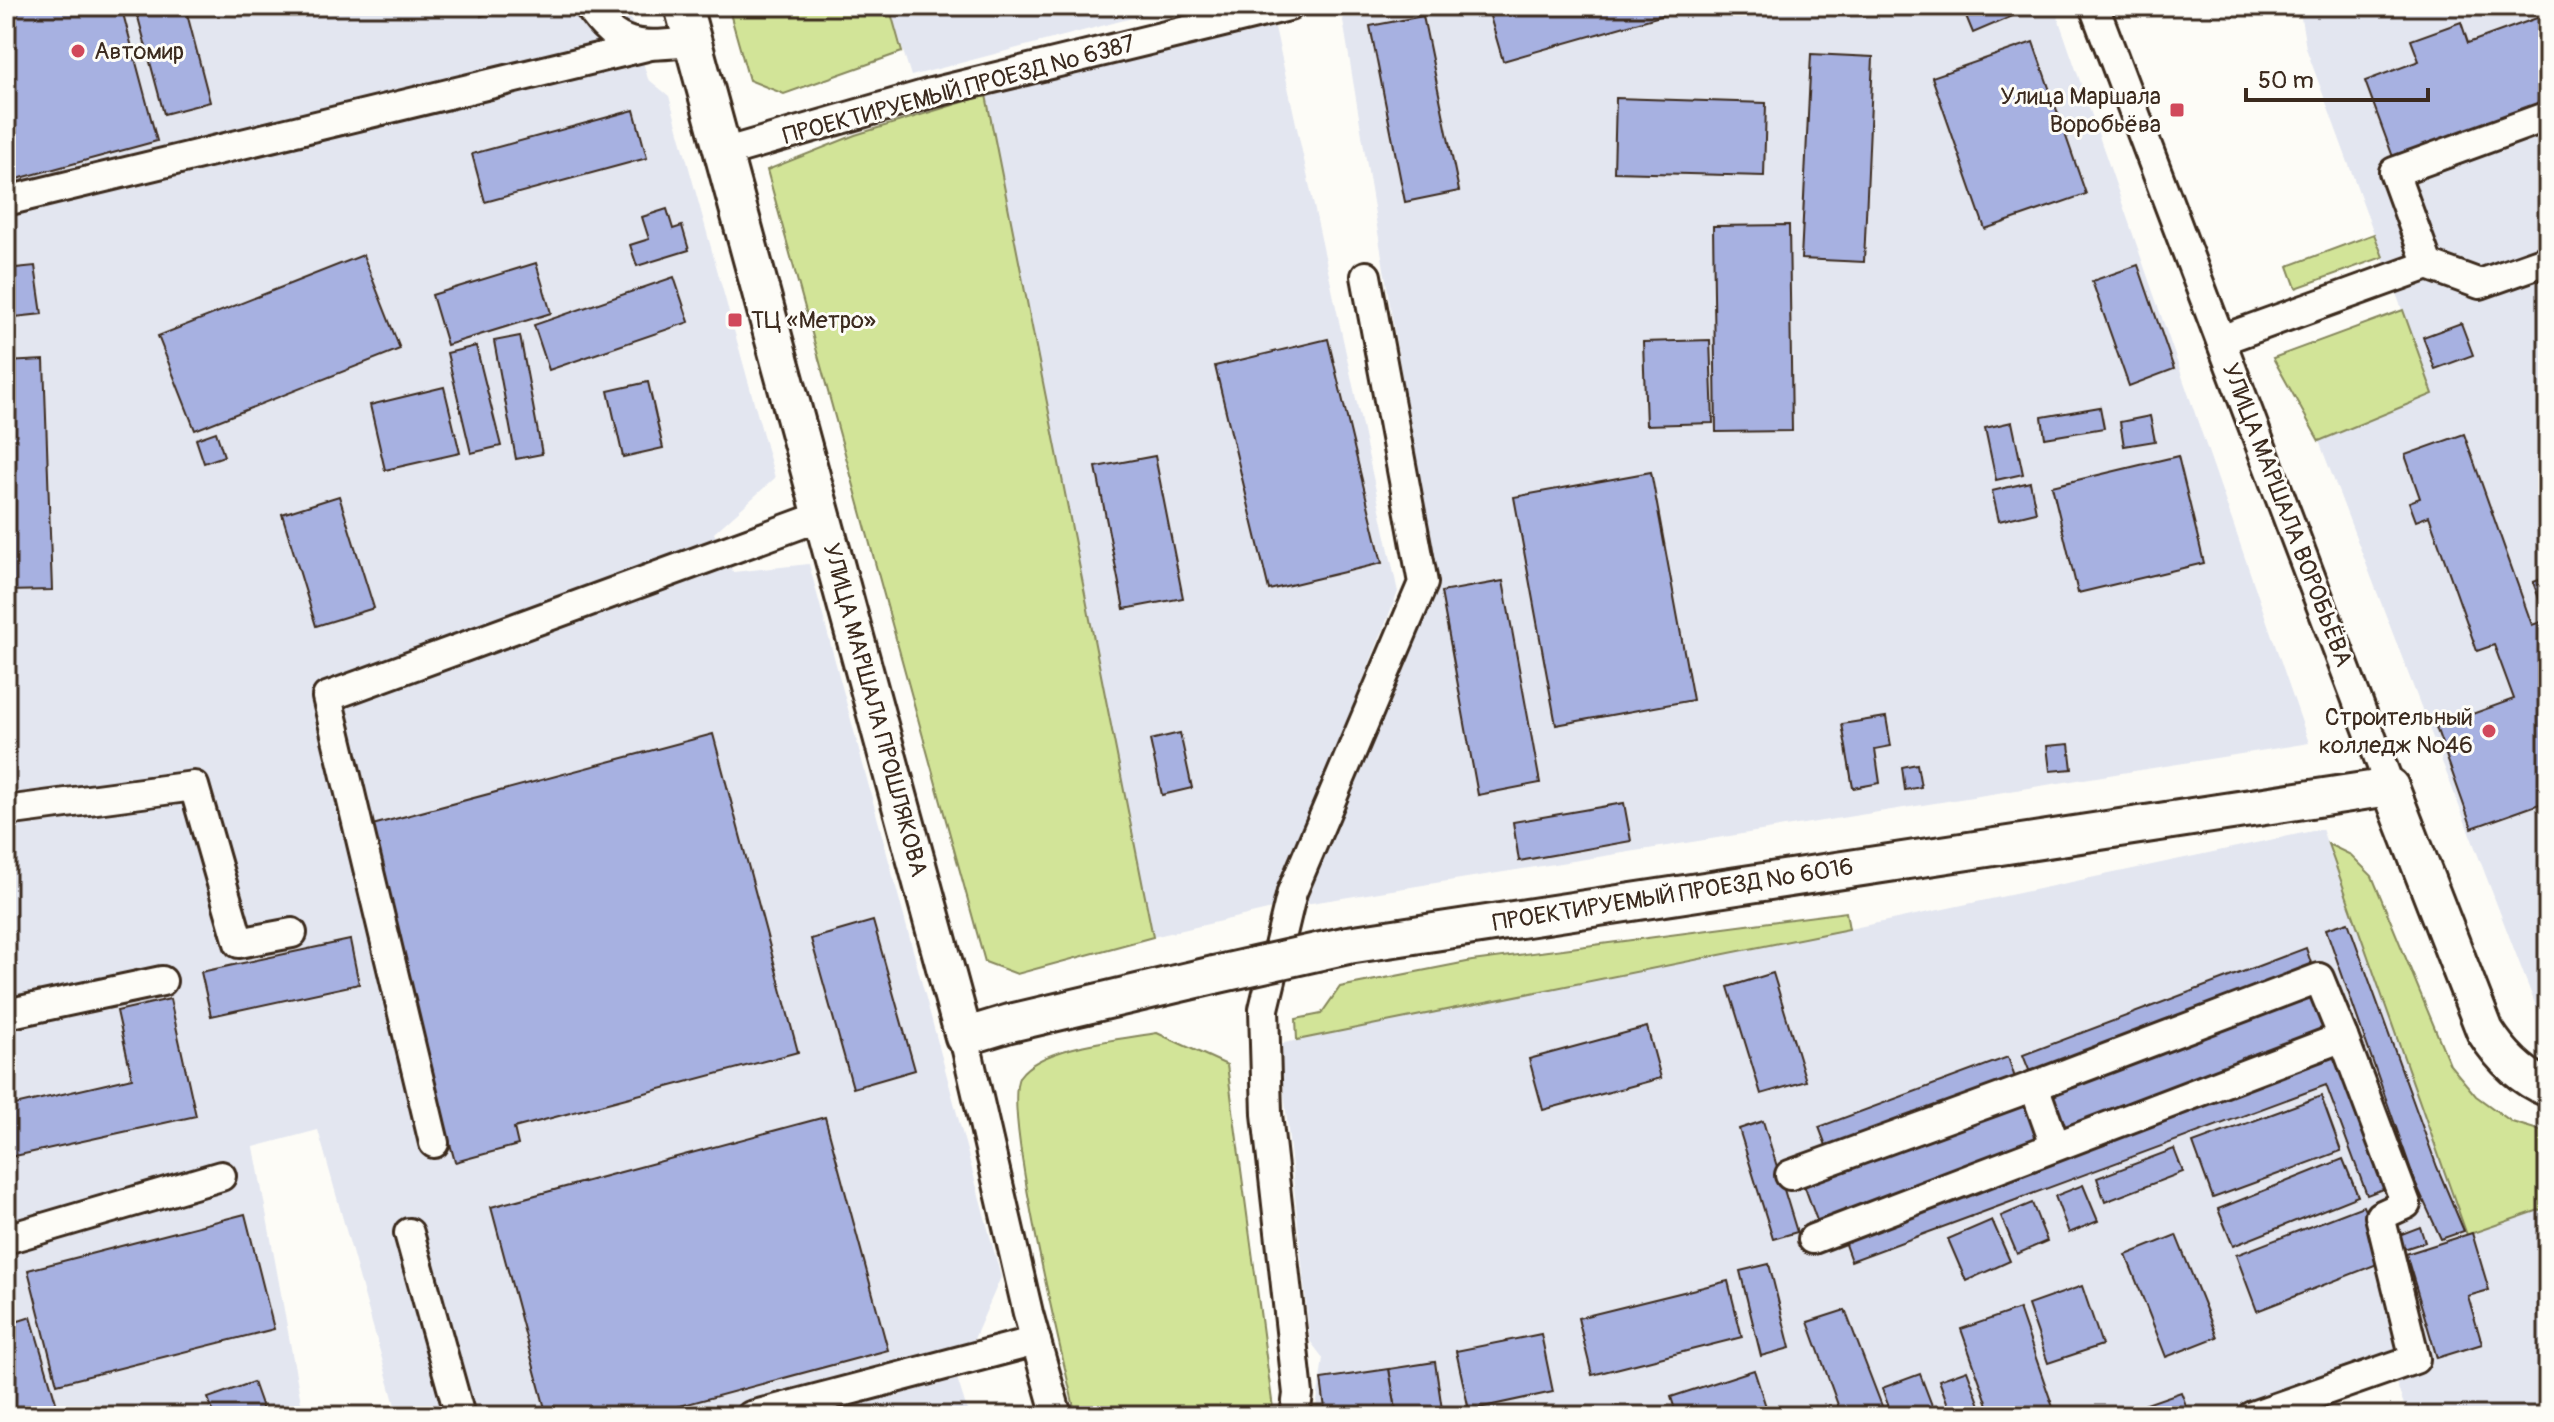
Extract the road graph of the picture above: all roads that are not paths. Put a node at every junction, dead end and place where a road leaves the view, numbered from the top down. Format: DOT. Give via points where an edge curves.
graph roads {
  1 [pos="589,6"];
  2 [pos="683,6"];
  3 [pos="1289,6"];
  4 [pos="2094,6"];
  5 [pos="693,42"];
  6 [pos="647,46"];
  7 [pos="2548,116"];
  8 [pos="723,153"];
  9 [pos="6,201"];
  10 [pos="2548,260"];
  11 [pos="2428,265"];
  12 [pos="1366,276"];
  13 [pos="2221,340"];
  14 [pos="822,516"];
  15 [pos="2390,787"];
  16 [pos="6,811"];
  17 [pos="292,933"];
  18 [pos="162,981"];
  19 [pos="6,1014"];
  20 [pos="964,1037"];
  21 [pos="2343,1037"];
  22 [pos="2034,1086"];
  23 [pos="2548,1088"];
  24 [pos="434,1143"];
  25 [pos="2055,1145"];
  26 [pos="1790,1175"];
  27 [pos="221,1176"];
  28 [pos="409,1233"];
  29 [pos="6,1239"];
  30 [pos="1813,1239"];
  31 [pos="1036,1341"];
  32 [pos="460,1416"];
  33 [pos="751,1416"];
  34 [pos="1057,1416"];
  35 [pos="1295,1416"];
  36 [pos="2252,1416"];
  1 -- 6 [label="street" via="617,37"];
  2 -- 5 [label="main road, УЛИЦА МАРШАЛА ПРОШЛЯКОВА"];
  3 -- 8 [label="street, ПРОЕКТИРУЕМЫЙ ПРОЕЗД № 6387" via="931,93"];
  4 -- 13 [label="street, УЛИЦА МАРШАЛА ВОРОБЬЁВА"];
  5 -- 6 [label="street"];
  5 -- 8 [label="main road, УЛИЦА МАРШАЛА ПРОШЛЯКОВА"];
  6 -- 9 [label="street"];
  7 -- 11 [label="street" via="2394,172"];
  8 -- 14 [label="main road, УЛИЦА МАРШАЛА ПРОШЛЯКОВА"];
  10 -- 11 [label="street" via="2480,284"];
  11 -- 13 [label="street"];
  12 -- 35 [label="street" via="1423,583 1292,892 1264,1009 1267,1114 1298,1394"];
  13 -- 15 [label="street, УЛИЦА МАРШАЛА ВОРОБЬЁВА"];
  14 -- 20 [label="main road, УЛИЦА МАРШАЛА ПРОШЛЯКОВА"];
  14 -- 24 [label="street" via="327,697"];
  15 -- 20 [label="main road, ПРОЕКТИРУЕМЫЙ ПРОЕЗД № 6016, bridge" via="1348,945"];
  15 -- 23 [label="main road, УЛИЦА МАРШАЛА ВОРОБЬЁВА" via="2485,1031 2510,1064"];
  16 -- 17 [label="street" via="194,786 239,943"];
  18 -- 19 [label="street"];
  20 -- 31 [label="street, УЛИЦА МАРШАЛА ПРОШЛЯКОВА"];
  21 -- 22 [label="street" via="2319,978"];
  21 -- 25 [label="street"];
  21 -- 36 [label="street" via="2406,1204 2380,1216 2415,1359"];
  22 -- 25 [label="street"];
  22 -- 26 [label="street"];
  25 -- 30 [label="street"];
  27 -- 29 [label="street"];
  28 -- 32 [label="street"];
  31 -- 33 [label="street"];
  31 -- 34 [label="street, УЛИЦА МАРШАЛА ПРОШЛЯКОВА"];
}
